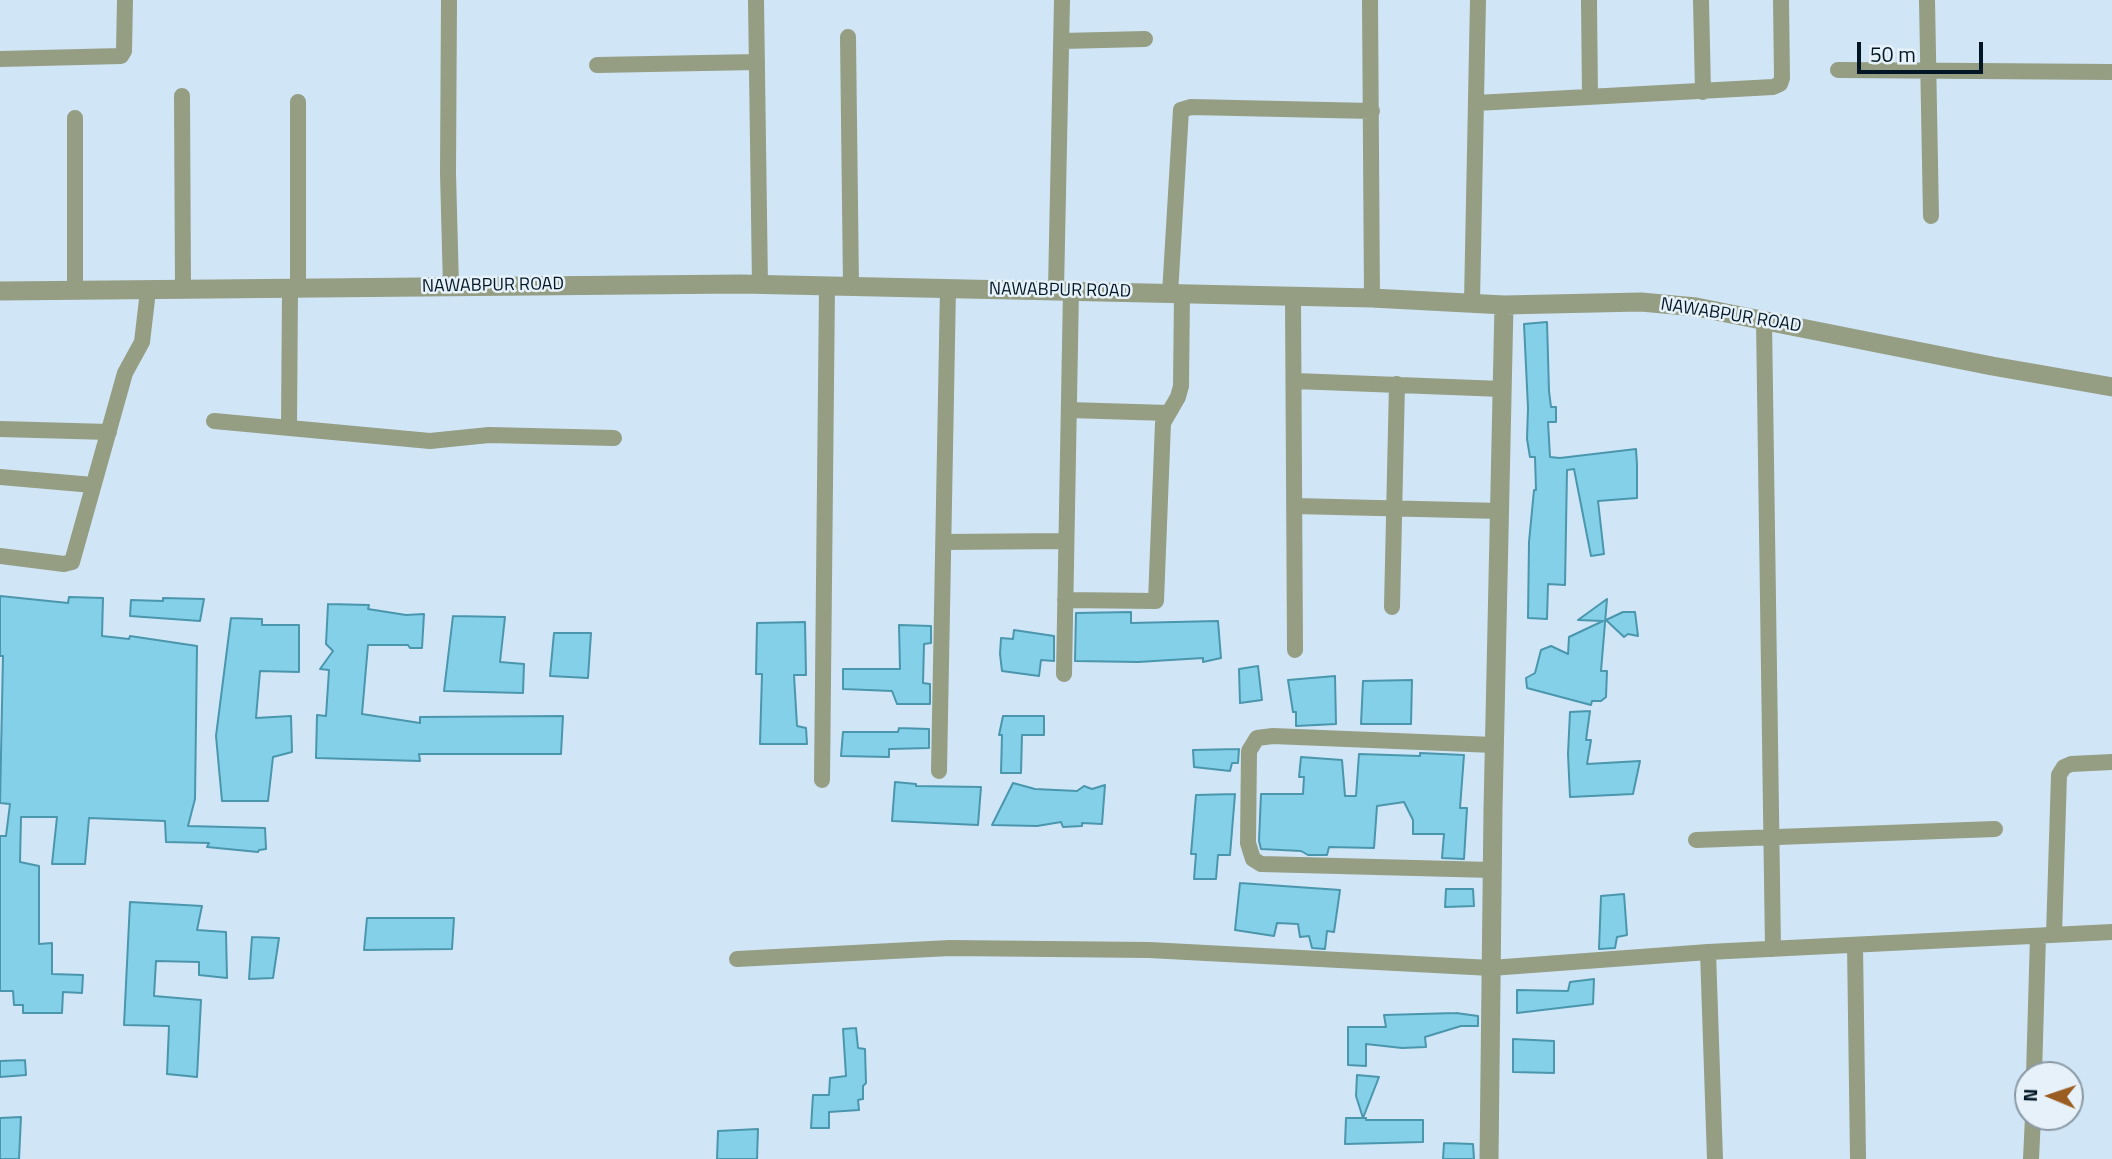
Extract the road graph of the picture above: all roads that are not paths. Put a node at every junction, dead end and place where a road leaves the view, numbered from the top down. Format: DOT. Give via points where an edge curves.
graph roads {
  1 [pos="125,0"];
  2 [pos="449,0"];
  3 [pos="756,0"];
  4 [pos="1062,0"];
  5 [pos="1370,0"];
  6 [pos="1478,0"];
  7 [pos="1589,0"];
  8 [pos="1701,0"];
  9 [pos="1781,0"];
  10 [pos="1927,0"];
  11 [pos="848,37"];
  12 [pos="1145,39"];
  13 [pos="1062,41"];
  14 [pos="0,59"];
  15 [pos="757,62"];
  16 [pos="597,65"];
  17 [pos="1838,70"];
  18 [pos="1928,70"];
  19 [pos="2112,72"];
  20 [pos="1703,92"];
  21 [pos="181,96"];
  22 [pos="1590,97"];
  23 [pos="298,102"];
  24 [pos="1476,103"];
  25 [pos="1372,111"];
  26 [pos="75,118"];
  27 [pos="1931,216"];
  28 [pos="760,285"];
  29 [pos="827,286"];
  30 [pos="851,286"];
  31 [pos="451,287"];
  32 [pos="948,288"];
  33 [pos="294,289"];
  34 [pos="183,290"];
  35 [pos="1063,290"];
  36 [pos="0,291"];
  37 [pos="75,291"];
  38 [pos="148,291"];
  39 [pos="1176,293"];
  40 [pos="1293,298"];
  41 [pos="1372,298"];
  42 [pos="1472,302"];
  43 [pos="1504,305"];
  44 [pos="1764,320"];
  45 [pos="1295,381"];
  46 [pos="1396,384"];
  47 [pos="2112,387"];
  48 [pos="1502,389"];
  49 [pos="1069,410"];
  50 [pos="1167,413"];
  51 [pos="214,421"];
  52 [pos="289,428"];
  53 [pos="0,429"];
  54 [pos="109,432"];
  55 [pos="614,438"];
  56 [pos="0,477"];
  57 [pos="93,485"];
  58 [pos="1295,506"];
  59 [pos="1394,508"];
  60 [pos="1501,511"];
  61 [pos="1066,541"];
  62 [pos="944,542"];
  63 [pos="0,556"];
  64 [pos="1065,600"];
  65 [pos="1392,607"];
  66 [pos="1295,650"];
  67 [pos="1064,674"];
  68 [pos="1494,745"];
  69 [pos="2112,762"];
  70 [pos="939,771"];
  71 [pos="822,780"];
  72 [pos="1995,829"];
  73 [pos="1772,837"];
  74 [pos="1696,840"];
  75 [pos="1492,870"];
  76 [pos="2112,932"];
  77 [pos="2046,935"];
  78 [pos="1855,945"];
  79 [pos="1773,949"];
  80 [pos="1708,952"];
  81 [pos="737,959"];
  82 [pos="1491,968"];
  83 [pos="2035,1061"];
  84 [pos="2032,1131"];
  85 [pos="1858,1158"];
  86 [pos="1489,1159"];
  87 [pos="1715,1159"];
  88 [pos="2031,1159"];
  1 -- 14 [label="street" via="121,57"];
  2 -- 31 [label="street"];
  3 -- 15 [label="street"];
  4 -- 13 [label="street"];
  5 -- 25 [label="street"];
  6 -- 24 [label="street"];
  7 -- 22 [label="street"];
  8 -- 20 [label="street"];
  9 -- 20 [label="street" via="1780,84"];
  10 -- 18 [label="street"];
  11 -- 30 [label="street"];
  12 -- 13 [label="street"];
  13 -- 35 [label="street"];
  15 -- 16 [label="street"];
  15 -- 28 [label="street"];
  17 -- 18 [label="street"];
  18 -- 19 [label="street"];
  18 -- 27 [label="street"];
  20 -- 22 [label="street"];
  21 -- 34 [label="street"];
  22 -- 24 [label="street"];
  23 -- 33 [label="street"];
  24 -- 42 [label="street"];
  25 -- 39 [label="street" via="1181,110"];
  25 -- 41 [label="street"];
  26 -- 37 [label="street"];
  28 -- 29 [label="street, NAWABPUR ROAD"];
  28 -- 31 [label="street, NAWABPUR ROAD"];
  29 -- 30 [label="street, NAWABPUR ROAD"];
  29 -- 71 [label="street"];
  30 -- 32 [label="street, NAWABPUR ROAD"];
  31 -- 33 [label="street, NAWABPUR ROAD"];
  32 -- 35 [label="street, NAWABPUR ROAD"];
  32 -- 62 [label="street"];
  33 -- 34 [label="street, NAWABPUR ROAD"];
  33 -- 52 [label="street"];
  34 -- 38 [label="street, NAWABPUR ROAD"];
  35 -- 39 [label="street, NAWABPUR ROAD"];
  35 -- 49 [label="street"];
  36 -- 37 [label="street, NAWABPUR ROAD"];
  37 -- 38 [label="street, NAWABPUR ROAD"];
  38 -- 54 [label="street" via="142,342 125,373"];
  39 -- 40 [label="street, NAWABPUR ROAD"];
  39 -- 50 [label="street" via="1181,386"];
  40 -- 41 [label="street, NAWABPUR ROAD"];
  40 -- 45 [label="street"];
  41 -- 42 [label="street, NAWABPUR ROAD"];
  42 -- 43 [label="street, NAWABPUR ROAD"];
  43 -- 44 [label="street, NAWABPUR ROAD" via="1641,302"];
  43 -- 48 [label="street"];
  44 -- 47 [label="street, NAWABPUR ROAD"];
  44 -- 73 [label="street"];
  45 -- 46 [label="street"];
  45 -- 58 [label="street"];
  46 -- 48 [label="street"];
  46 -- 59 [label="street"];
  48 -- 60 [label="street"];
  49 -- 50 [label="street"];
  49 -- 61 [label="street"];
  50 -- 64 [label="street" via="1156,601"];
  51 -- 52 [label="street"];
  52 -- 55 [label="street" via="430,441 489,435"];
  53 -- 54 [label="street"];
  54 -- 57 [label="street"];
  56 -- 57 [label="street"];
  57 -- 63 [label="street" via="72,562"];
  58 -- 59 [label="street"];
  58 -- 66 [label="street"];
  59 -- 60 [label="street"];
  59 -- 65 [label="street"];
  60 -- 68 [label="street"];
  61 -- 62 [label="street"];
  61 -- 64 [label="street"];
  62 -- 70 [label="street"];
  64 -- 67 [label="street"];
  68 -- 75 [label="street"];
  68 -- 75 [label="street" via="1265,736 1257,738 1249,751 1248,843 1253,859 1261,864"];
  69 -- 77 [label="street" via="2071,764 2059,775"];
  72 -- 73 [label="street"];
  73 -- 74 [label="street"];
  73 -- 79 [label="street"];
  75 -- 82 [label="street"];
  76 -- 77 [label="street"];
  77 -- 78 [label="street"];
  77 -- 83 [label="street"];
  78 -- 79 [label="street"];
  78 -- 85 [label="street"];
  79 -- 80 [label="street"];
  80 -- 82 [label="street"];
  80 -- 87 [label="street"];
  81 -- 82 [label="street" via="950,948 1122,950"];
  82 -- 86 [label="street"];
  84 -- 88 [label="street"];
}
